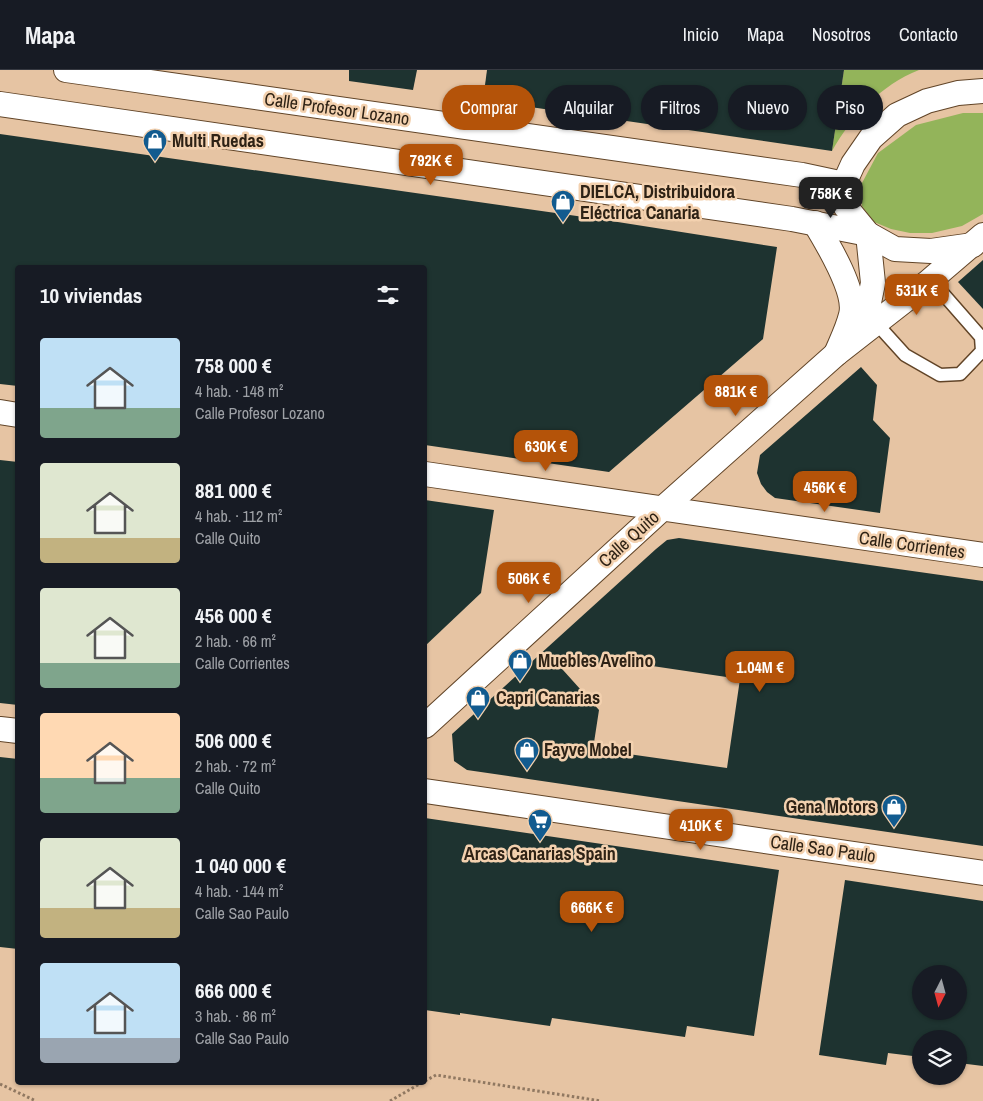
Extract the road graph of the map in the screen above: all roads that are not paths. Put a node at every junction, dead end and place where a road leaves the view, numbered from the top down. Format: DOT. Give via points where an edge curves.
graph roads {
  1 [pos="66,70"];
  2 [pos="983,91"];
  3 [pos="0,104"];
  4 [pos="844,184"];
  5 [pos="815,223"];
  6 [pos="868,234"];
  7 [pos="979,241"];
  8 [pos="932,280"];
  9 [pos="876,323"];
  10 [pos="836,354"];
  11 [pos="0,412"];
  12 [pos="15,414"];
  13 [pos="427,474"];
  14 [pos="662,509"];
  15 [pos="983,556"];
  16 [pos="427,724"];
  17 [pos="0,728"];
  18 [pos="15,730"];
  19 [pos="427,791"];
  20 [pos="983,873"];
  1 -- 4 [label="street, Calle Profesor Lozano" via="802,175"];
  2 -- 4 [label="street" via="927,101 897,115 871,138"];
  3 -- 5 [label="street"];
  4 -- 6 [label="street" via="845,206"];
  5 -- 6 [label="street"];
  5 -- 10 [label="street, Calle Quito" via="848,287 852,313"];
  6 -- 7 [label="street" via="895,249 931,251"];
  6 -- 10 [label="street, Calle Quito" via="873,283 866,317"];
  7 -- 8 [label="street, Calle Quito"];
  8 -- 9 [label="street, Calle Quito"];
  8 -- 9 [label="lane" via="981,337 982,351 960,374 940,375 905,355"];
  9 -- 10 [label="street, Calle Quito"];
  10 -- 14 [label="street, Calle Quito"];
  11 -- 12 [label="street"];
  13 -- 14 [label="street, Calle Corrientes"];
  14 -- 15 [label="street, Calle Corrientes"];
  14 -- 16 [label="street, Calle Quito"];
  17 -- 18 [label="street"];
  19 -- 20 [label="street, Calle Sao Paulo"];
}
